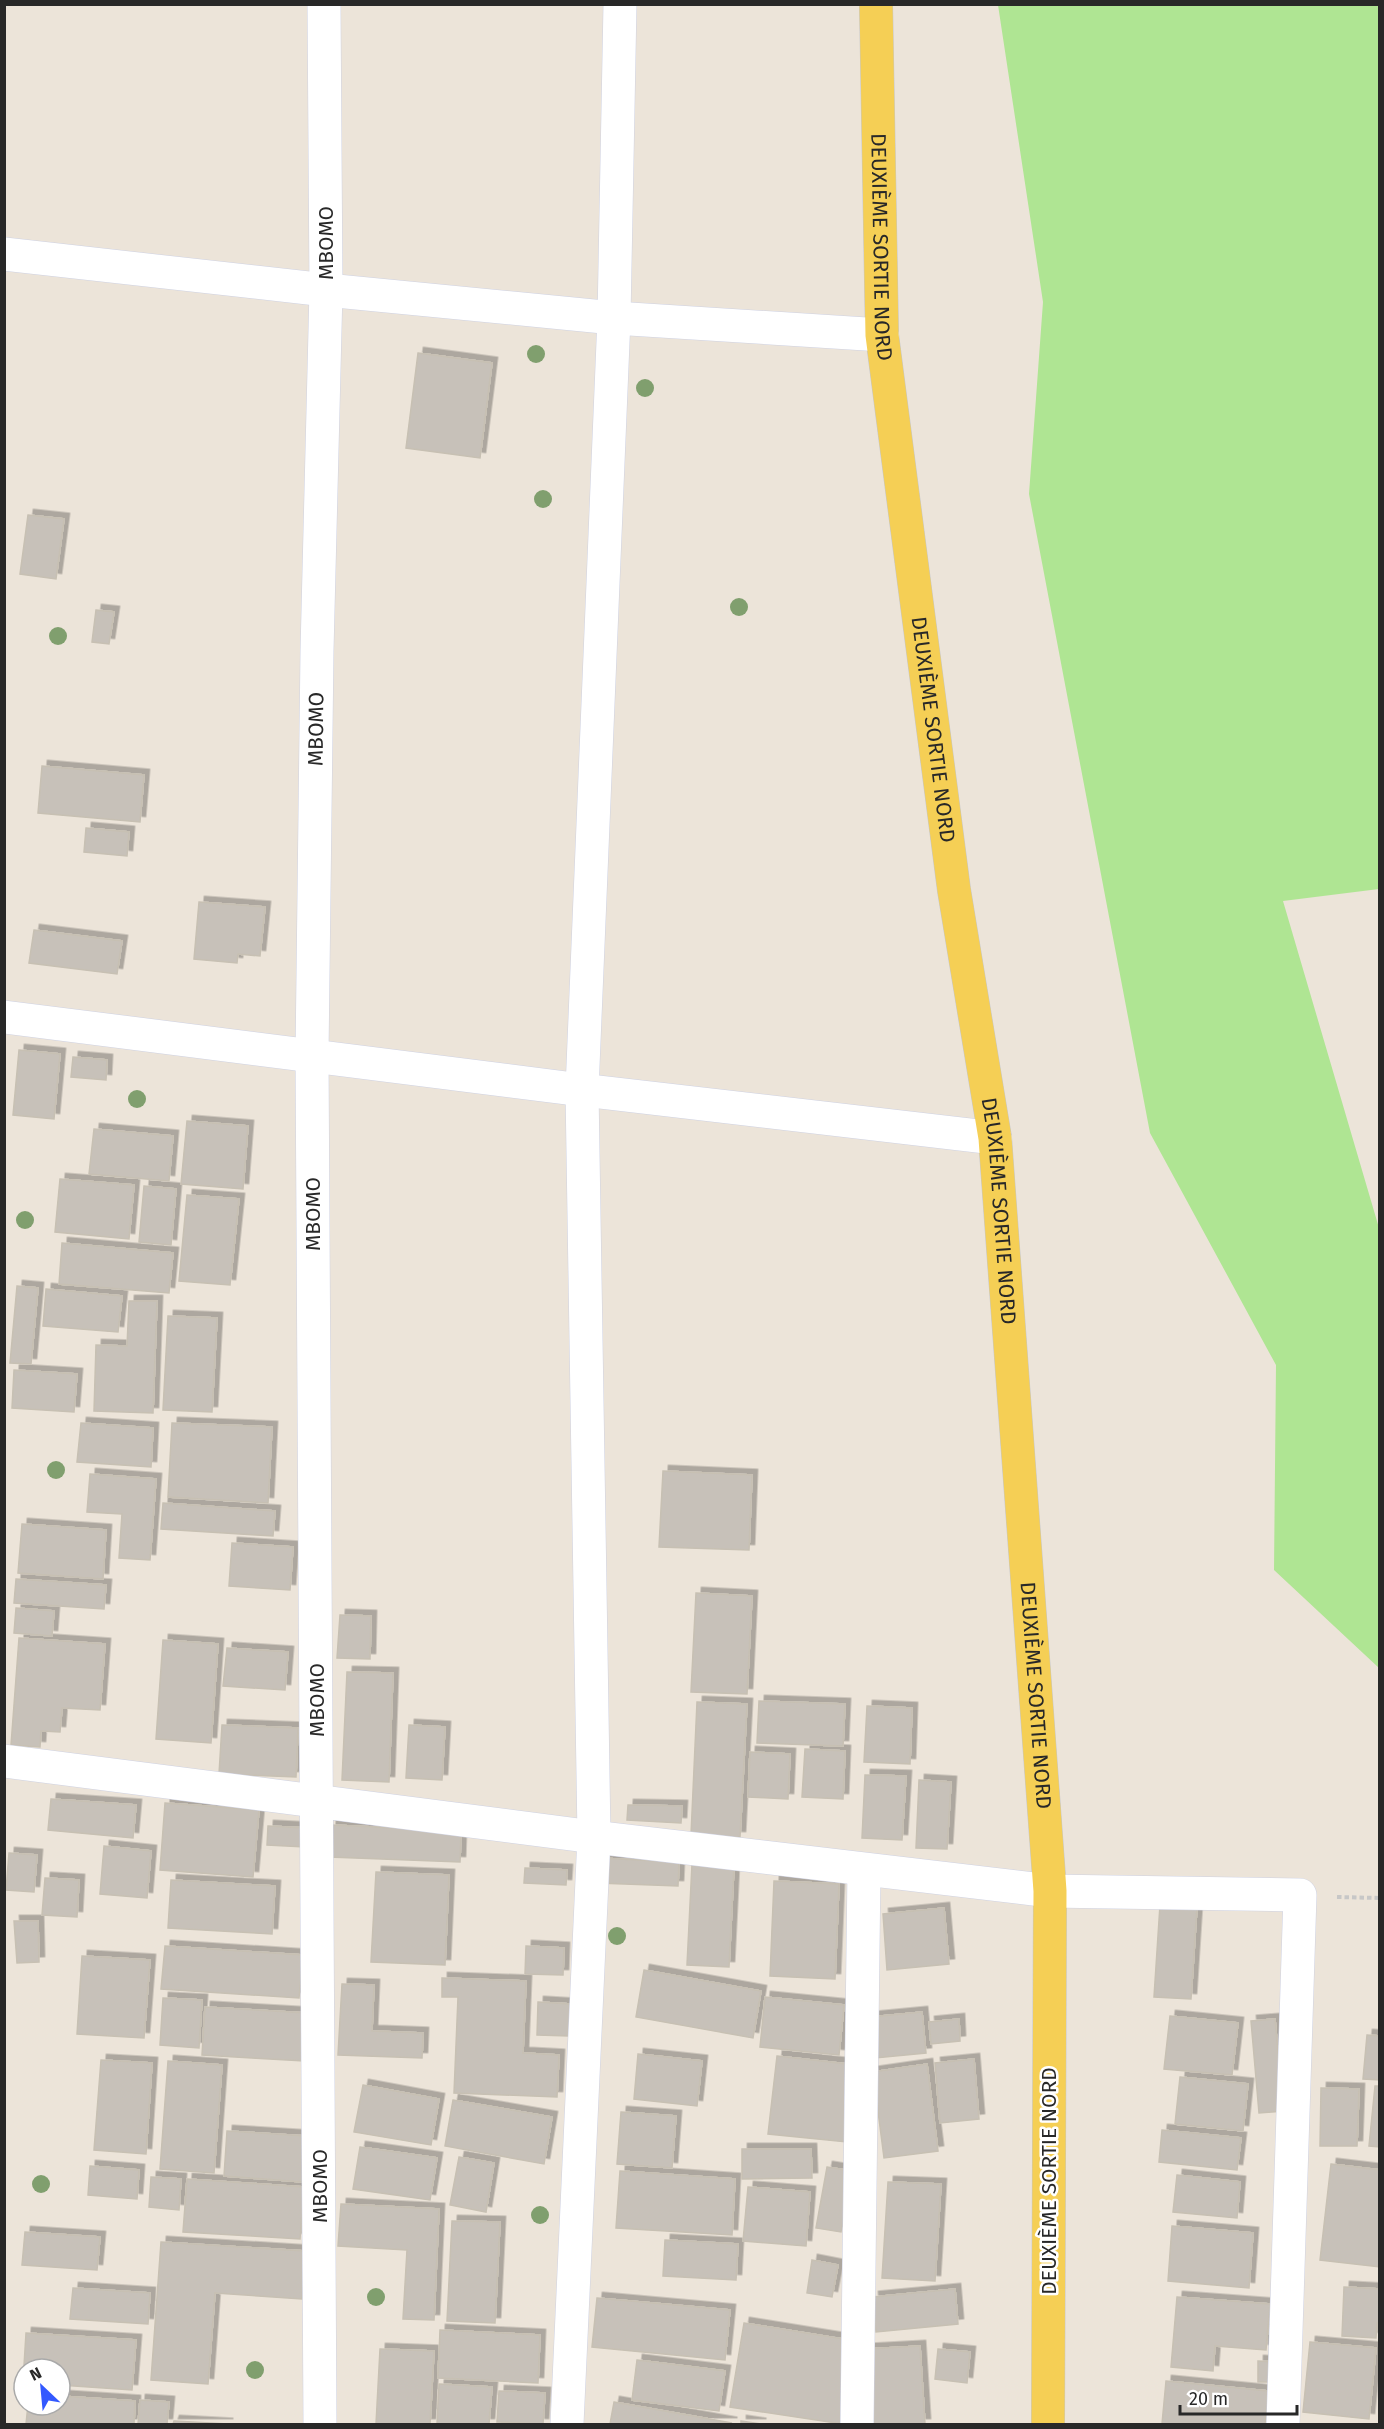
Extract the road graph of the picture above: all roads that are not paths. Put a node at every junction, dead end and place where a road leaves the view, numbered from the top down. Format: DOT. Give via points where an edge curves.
graph roads {
  1 [pos="324,4"];
  2 [pos="620,4"];
  3 [pos="876,4"];
  4 [pos="4,254"];
  5 [pos="326,290"];
  6 [pos="614,318"];
  7 [pos="882,335"];
  8 [pos="4,1017"];
  9 [pos="312,1055"];
  10 [pos="582,1090"];
  11 [pos="994,1138"];
  12 [pos="4,1761"];
  13 [pos="318,1799"];
  14 [pos="594,1837"];
  15 [pos="864,1870"];
  16 [pos="1050,1891"];
  17 [pos="320,2424"];
  18 [pos="567,2424"];
  19 [pos="857,2424"];
  20 [pos="1048,2424"];
  21 [pos="1283,2424"];
  1 -- 5 [label="street, MBOMO"];
  2 -- 6 [label="street"];
  3 -- 7 [label="main road, DEUXIÈME SORTIE NORD"];
  4 -- 5 [label="street"];
  5 -- 6 [label="street"];
  5 -- 9 [label="street, MBOMO"];
  6 -- 7 [label="street"];
  6 -- 10 [label="street"];
  7 -- 11 [label="main road, DEUXIÈME SORTIE NORD" via="954,890"];
  8 -- 9 [label="street"];
  9 -- 10 [label="street"];
  9 -- 13 [label="street, MBOMO"];
  10 -- 11 [label="street"];
  10 -- 14 [label="street"];
  11 -- 16 [label="main road, DEUXIÈME SORTIE NORD"];
  12 -- 13 [label="street"];
  13 -- 14 [label="street"];
  13 -- 17 [label="street, MBOMO"];
  14 -- 15 [label="street"];
  14 -- 18 [label="street"];
  15 -- 16 [label="street"];
  15 -- 19 [label="street"];
  16 -- 20 [label="main road, DEUXIÈME SORTIE NORD"];
  16 -- 21 [label="street" via="1300,1895"];
}
